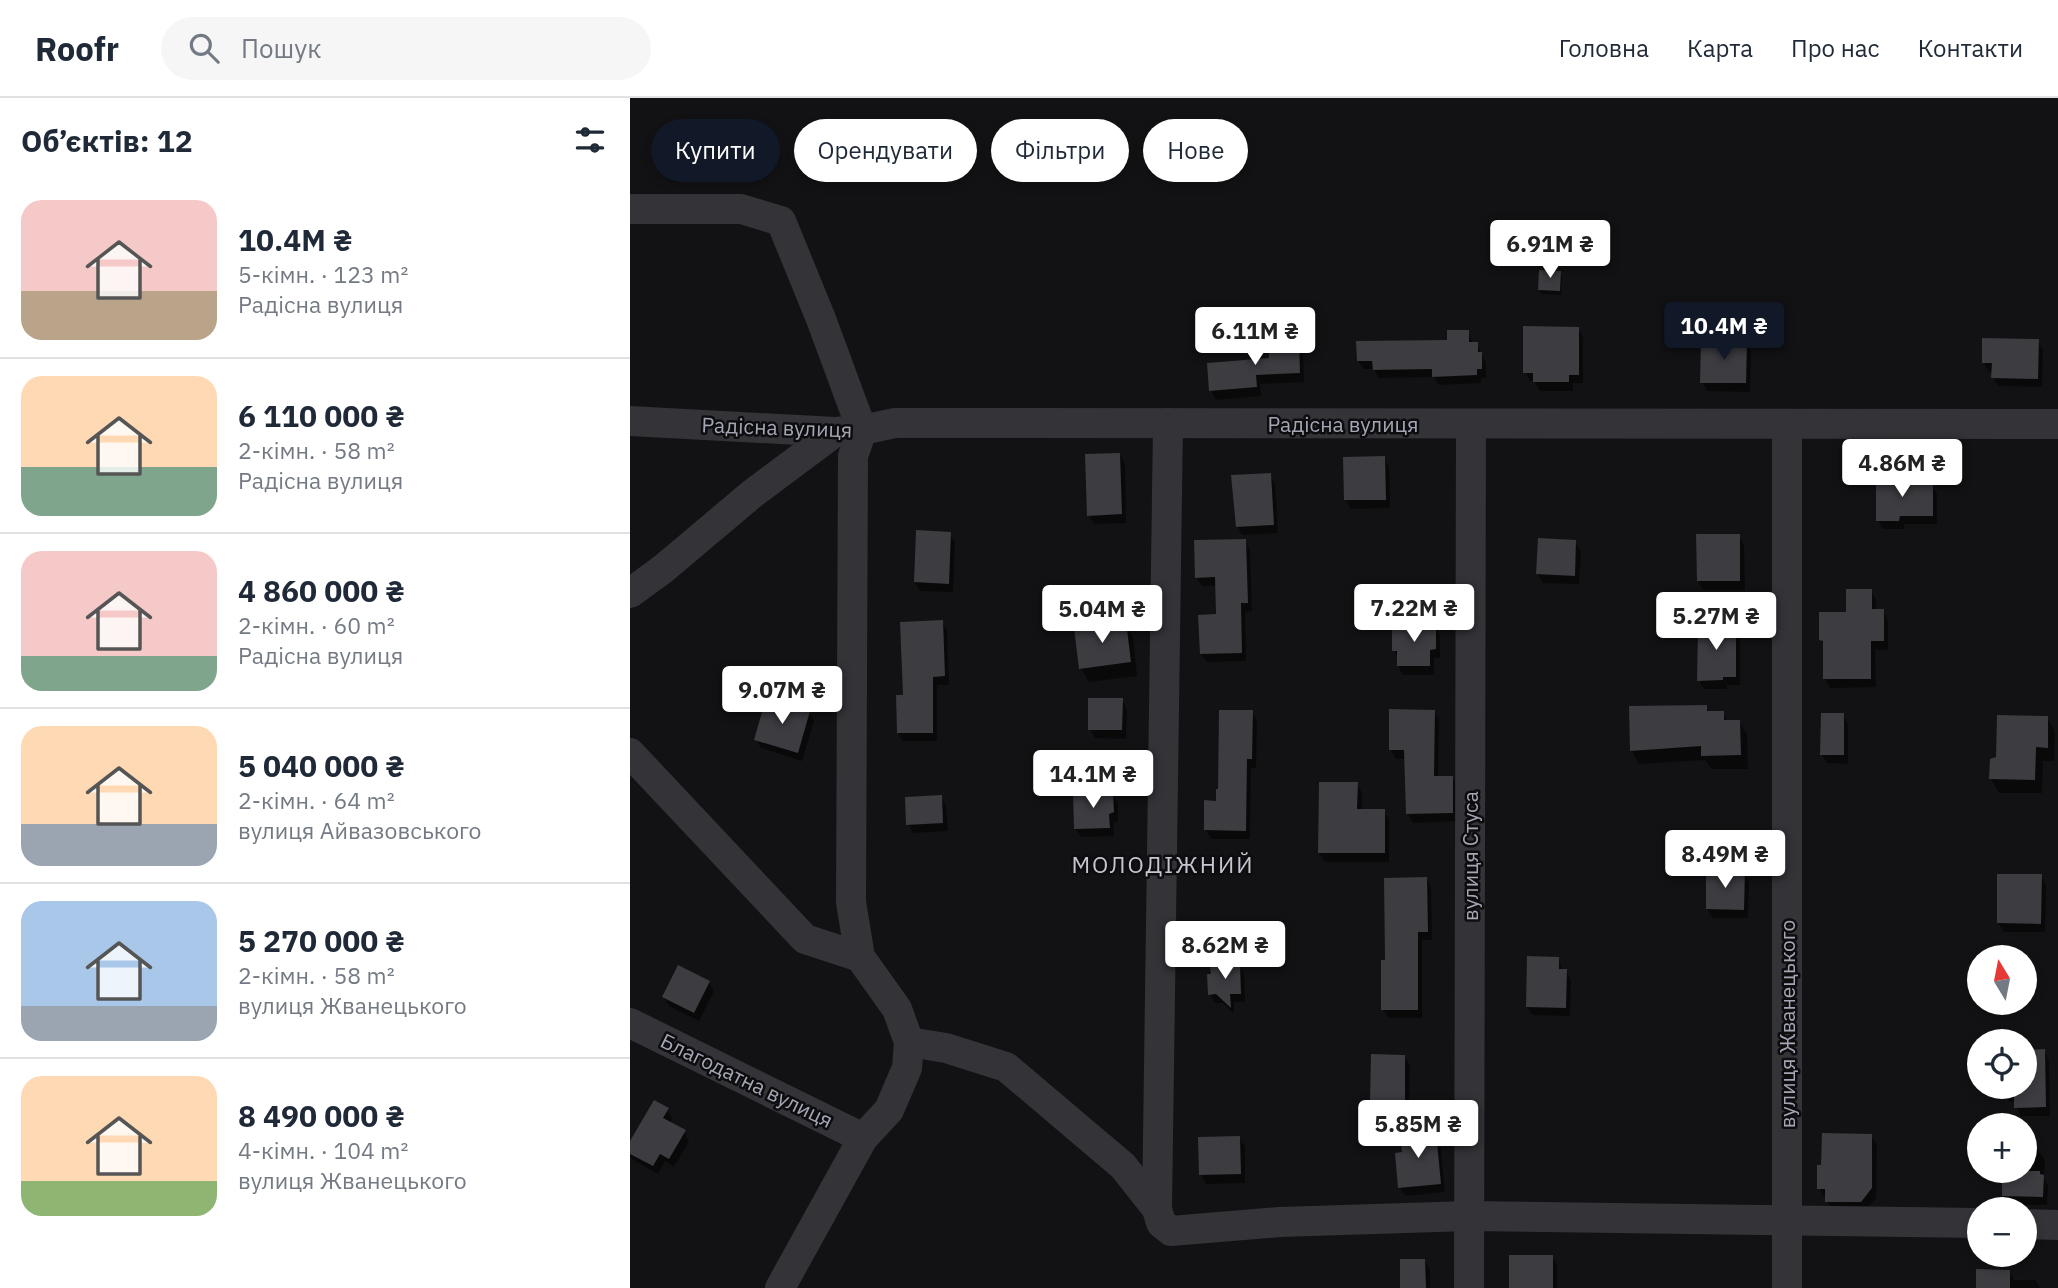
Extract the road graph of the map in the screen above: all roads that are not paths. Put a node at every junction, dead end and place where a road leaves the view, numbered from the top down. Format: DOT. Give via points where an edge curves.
graph roads {
  1 [pos="630,209"];
  2 [pos="630,421"];
  3 [pos="1168,423"];
  4 [pos="1471,424"];
  5 [pos="2058,424"];
  6 [pos="1787,425"];
  7 [pos="848,431"];
  8 [pos="630,593"];
  9 [pos="630,753"];
  10 [pos="860,957"];
  11 [pos="630,1023"];
  12 [pos="909,1042"];
  13 [pos="863,1138"];
  14 [pos="1159,1216"];
  15 [pos="1469,1216"];
  16 [pos="1787,1220"];
  17 [pos="1967,1223"];
  18 [pos="2037,1224"];
  19 [pos="2058,1225"];
  20 [pos="780,1288"];
  21 [pos="1469,1288"];
  22 [pos="1787,1288"];
  1 -- 7 [label="street" via="741,209 781,221 821,319"];
  2 -- 7 [label="street, Радісна вулиця"];
  3 -- 4 [label="street, Радісна вулиця"];
  3 -- 7 [label="street, Радісна вулиця" via="895,423"];
  3 -- 14 [label="street"];
  4 -- 6 [label="street, Радісна вулиця"];
  4 -- 15 [label="street, вулиця Стуса"];
  5 -- 6 [label="street, Радісна вулиця"];
  6 -- 16 [label="street, вулиця Жванецького"];
  7 -- 8 [label="street" via="752,494"];
  7 -- 10 [label="street" via="853,456 851,902"];
  9 -- 10 [label="street" via="805,939"];
  10 -- 12 [label="street" via="897,1009"];
  11 -- 13 [label="street, Благодатна вулиця"];
  12 -- 13 [label="street" via="906,1068 889,1110"];
  12 -- 14 [label="street" via="1006,1067 1123,1166"];
  13 -- 20 [label="street"];
  14 -- 15 [label="street" via="1171,1231 1280,1222"];
  15 -- 16 [label="street"];
  15 -- 21 [label="street, вулиця Стуса"];
  16 -- 17 [label="street"];
  16 -- 22 [label="street, вулиця Жванецького"];
  18 -- 19 [label="street"];
}
